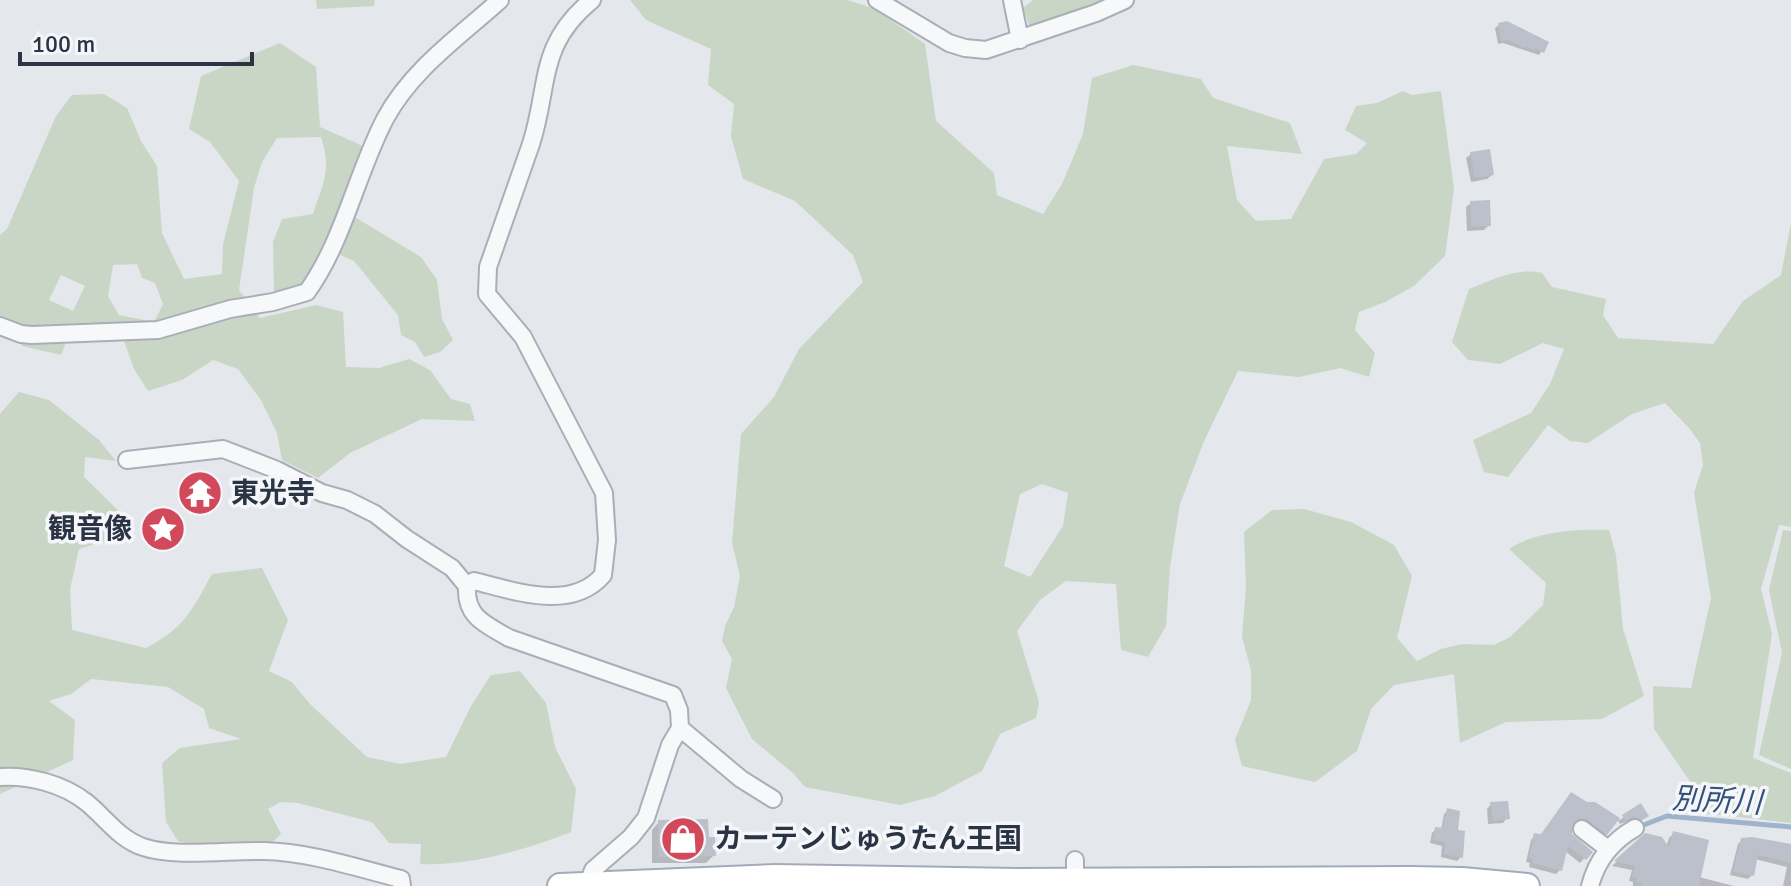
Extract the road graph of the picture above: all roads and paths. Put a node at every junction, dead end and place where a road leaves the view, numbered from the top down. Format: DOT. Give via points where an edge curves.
graph roads {
  1 [pos="500,0"];
  2 [pos="592,0"];
  3 [pos="877,0"];
  4 [pos="1012,0"];
  5 [pos="1125,0"];
  6 [pos="1020,40"];
  7 [pos="0,326"];
  8 [pos="127,460"];
  9 [pos="467,586"];
  10 [pos="680,728"];
  11 [pos="0,777"];
  12 [pos="773,799"];
  13 [pos="1635,828"];
  14 [pos="1582,829"];
  15 [pos="1608,849"];
  16 [pos="587,885"];
  17 [pos="1516,885"];
  18 [pos="402,886"];
  19 [pos="560,886"];
  20 [pos="1590,886"];
  1 -- 7 [label="street" via="420,70 386,117 347,215 307,292 158,330 32,335"];
  2 -- 9 [label="street" via="553,48 531,142 486,285 487,294 523,337 604,493 603,575 571,594 533,596 474,581"];
  3 -- 6 [label="street" via="965,48 986,50"];
  4 -- 6 [label="street"];
  5 -- 6 [label="street"];
  8 -- 9 [label="street" via="223,449 375,514 452,568"];
  9 -- 10 [label="street" via="472,612 509,638 673,695"];
  10 -- 12 [label="street"];
  10 -- 16 [label="street" via="646,818 593,870"];
  11 -- 18 [label="street" via="64,788 123,837 147,849 297,854 401,879"];
  13 -- 15 [label="street"];
  14 -- 15 [label="street"];
  15 -- 20 [label="street"];
  16 -- 17 [label="main road" via="1075,871"];
  16 -- 19 [label="main road"];
}
